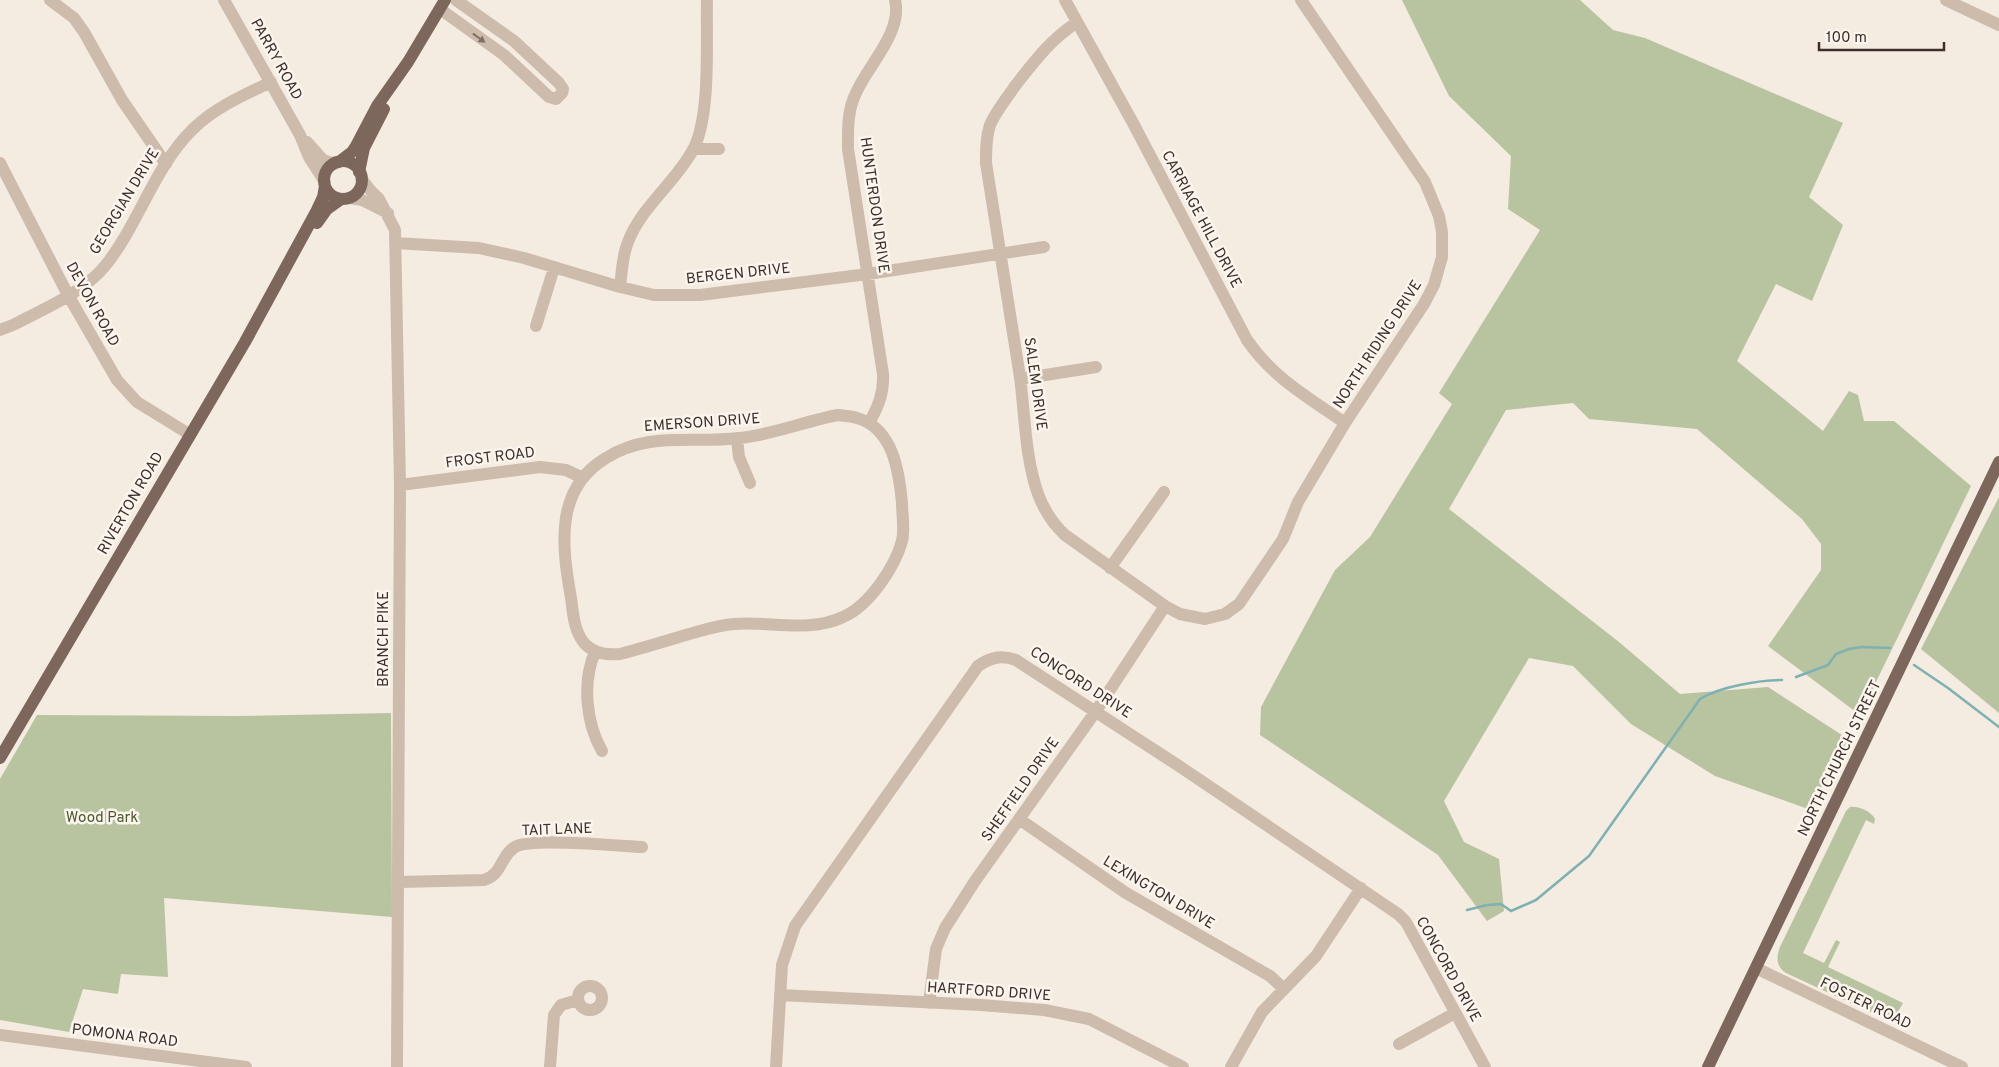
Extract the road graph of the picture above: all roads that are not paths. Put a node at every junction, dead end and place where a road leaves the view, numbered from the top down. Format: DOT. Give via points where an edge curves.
graph roads {
  1 [pos="50,0"];
  2 [pos="224,0"];
  3 [pos="456,0"];
  4 [pos="708,0"];
  5 [pos="895,0"];
  6 [pos="1065,0"];
  7 [pos="1301,0"];
  8 [pos="1946,0"];
  9 [pos="442,5"];
  10 [pos="1076,23"];
  11 [pos="1999,25"];
  12 [pos="408,62"];
  13 [pos="271,82"];
  14 [pos="300,135"];
  15 [pos="693,149"];
  16 [pos="720,149"];
  17 [pos="0,162"];
  18 [pos="337,163"];
  19 [pos="166,164"];
  20 [pos="360,175"];
  21 [pos="325,184"];
  22 [pos="346,198"];
  23 [pos="388,213"];
  24 [pos="395,243"];
  25 [pos="1044,247"];
  26 [pos="1000,255"];
  27 [pos="288,264"];
  28 [pos="554,268"];
  29 [pos="868,274"];
  30 [pos="620,287"];
  31 [pos="68,295"];
  32 [pos="536,326"];
  33 [pos="0,330"];
  34 [pos="1096,367"];
  35 [pos="1020,379"];
  36 [pos="869,423"];
  37 [pos="1345,423"];
  38 [pos="189,434"];
  39 [pos="737,439"];
  40 [pos="1999,462"];
  41 [pos="583,478"];
  42 [pos="750,482"];
  43 [pos="400,485"];
  44 [pos="1164,492"];
  45 [pos="1110,568"];
  46 [pos="1259,574"];
  47 [pos="1165,606"];
  48 [pos="596,652"];
  49 [pos="1096,711"];
  50 [pos="602,751"];
  51 [pos="0,758"];
  52 [pos="1019,819"];
  53 [pos="642,846"];
  54 [pos="399,882"];
  55 [pos="1361,888"];
  56 [pos="1756,968"];
  57 [pos="1284,988"];
  58 [pos="780,995"];
  59 [pos="578,1000"];
  60 [pos="929,1002"];
  61 [pos="1455,1013"];
  62 [pos="0,1035"];
  63 [pos="1399,1044"];
  64 [pos="191,1063"];
  65 [pos="246,1067"];
  66 [pos="398,1067"];
  67 [pos="550,1067"];
  68 [pos="776,1067"];
  69 [pos="1183,1067"];
  70 [pos="1231,1067"];
  71 [pos="1485,1067"];
  72 [pos="1708,1067"];
  73 [pos="1962,1067"];
  1 -- 19 [label="street" via="74,18 84,32 122,100"];
  2 -- 13 [label="street, PARRY ROAD"];
  9 -- 3 [label="street, one-way" via="550,97 559,97 563,90 559,83 514,41"];
  4 -- 15 [label="street" via="705,103"];
  5 -- 29 [label="street, HUNTERDON DRIVE" via="897,9 893,29 855,93 848,119 848,150"];
  6 -- 10 [label="street, CARRIAGE HILL DRIVE"];
  7 -- 37 [label="street, NORTH RIDING DRIVE" via="1425,182 1442,232 1442,257 1434,286"];
  8 -- 11 [label="street"];
  9 -- 12 [label="main road"];
  10 -- 26 [label="street, SALEM DRIVE" via="1044,48 990,124 986,163"];
  10 -- 37 [label="street, CARRIAGE HILL DRIVE" via="1133,123 1247,340 1277,376"];
  12 -- 18 [label="main road" via="377,106 352,152"];
  12 -- 20 [label="main road" via="364,148"];
  13 -- 14 [label="street, PARRY ROAD"];
  13 -- 19 [label="street, GEORGIAN DRIVE" via="218,110 194,128"];
  14 -- 18 [label="street, PARRY ROAD" via="323,160"];
  14 -- 21 [label="street, PARRY ROAD"];
  15 -- 16 [label="street"];
  15 -- 30 [label="street" via="636,226 628,242"];
  17 -- 31 [label="street, DEVON ROAD"];
  18 -- 20 [label="main road" via="351,164"];
  18 -- 21 [label="main road" via="328,170"];
  19 -- 31 [label="street, GEORGIAN DRIVE" via="105,266 87,284"];
  20 -- 22 [label="main road" via="359,191"];
  20 -- 23 [label="street, BRANCH PIKE"];
  21 -- 22 [label="main road" via="332,196"];
  21 -- 27 [label="main road, RIVERTON ROAD" via="323,197"];
  22 -- 23 [label="street" via="362,200"];
  22 -- 27 [label="main road, RIVERTON ROAD" via="327,209"];
  23 -- 24 [label="street, BRANCH PIKE" via="395,230"];
  24 -- 28 [label="street, BERGEN DRIVE" via="479,248"];
  24 -- 43 [label="street, BRANCH PIKE"];
  25 -- 26 [label="street, BERGEN DRIVE"];
  26 -- 29 [label="street, BERGEN DRIVE"];
  26 -- 35 [label="street, SALEM DRIVE"];
  27 -- 38 [label="main road, RIVERTON ROAD"];
  28 -- 30 [label="street, BERGEN DRIVE"];
  28 -- 32 [label="street"];
  29 -- 30 [label="street, BERGEN DRIVE" via="700,295 654,295"];
  29 -- 36 [label="street, HUNTERDON DRIVE" via="884,388"];
  31 -- 33 [label="street, GEORGIAN DRIVE"];
  31 -- 38 [label="street, DEVON ROAD" via="117,380 137,402"];
  34 -- 35 [label="street"];
  35 -- 45 [label="street, SALEM DRIVE" via="1032,470 1044,511 1056,527"];
  36 -- 39 [label="street, EMERSON DRIVE" via="838,416"];
  36 -- 48 [label="street" via="882,433 893,452 904,529 895,560 860,607 843,618 823,623 733,624 620,654"];
  37 -- 46 [label="street, NORTH RIDING DRIVE" via="1298,502 1283,539"];
  38 -- 51 [label="main road, RIVERTON ROAD"];
  39 -- 41 [label="street, EMERSON DRIVE" via="658,440 634,444 604,458"];
  39 -- 42 [label="street" via="739,457"];
  40 -- 56 [label="main road, NORTH CHURCH STREET"];
  41 -- 43 [label="street, FROST ROAD" via="566,470 540,467"];
  41 -- 48 [label="street, EMERSON DRIVE" via="576,487 564,523 564,560 576,628 585,644"];
  43 -- 54 [label="street, BRANCH PIKE"];
  44 -- 45 [label="street"];
  45 -- 47 [label="street, SALEM DRIVE"];
  46 -- 47 [label="street, SALEM DRIVE" via="1238,604 1216,618 1190,618"];
  47 -- 49 [label="street, SHEFFIELD DRIVE"];
  48 -- 50 [label="street" via="590,664 588,703 594,737"];
  49 -- 52 [label="street, SHEFFIELD DRIVE"];
  49 -- 55 [label="street, CONCORD DRIVE"];
  49 -- 58 [label="street, CONCORD DRIVE" via="1016,660 995,657 978,666 795,926 782,965"];
  52 -- 57 [label="street, LEXINGTON DRIVE" via="1126,894 1270,976"];
  52 -- 60 [label="street, SHEFFIELD DRIVE" via="945,928 936,949"];
  53 -- 54 [label="street, TAIT LANE" via="522,845 510,851 495,875 484,880"];
  54 -- 66 [label="street, BRANCH PIKE"];
  55 -- 57 [label="street" via="1316,956"];
  55 -- 61 [label="street, CONCORD DRIVE" via="1406,922"];
  56 -- 72 [label="main road, NORTH CHURCH STREET"];
  56 -- 73 [label="street, FOSTER ROAD"];
  57 -- 70 [label="street" via="1262,1012"];
  58 -- 60 [label="street, HARTFORD DRIVE"];
  58 -- 68 [label="street, CONCORD DRIVE"];
  59 -- 67 [label="street" via="561,1005 554,1015"];
  60 -- 69 [label="street, HARTFORD DRIVE" via="1044,1010 1089,1019"];
  61 -- 63 [label="street"];
  61 -- 71 [label="street, CONCORD DRIVE"];
  62 -- 64 [label="street, POMONA ROAD"];
  64 -- 65 [label="street, POMONA ROAD"];
}
